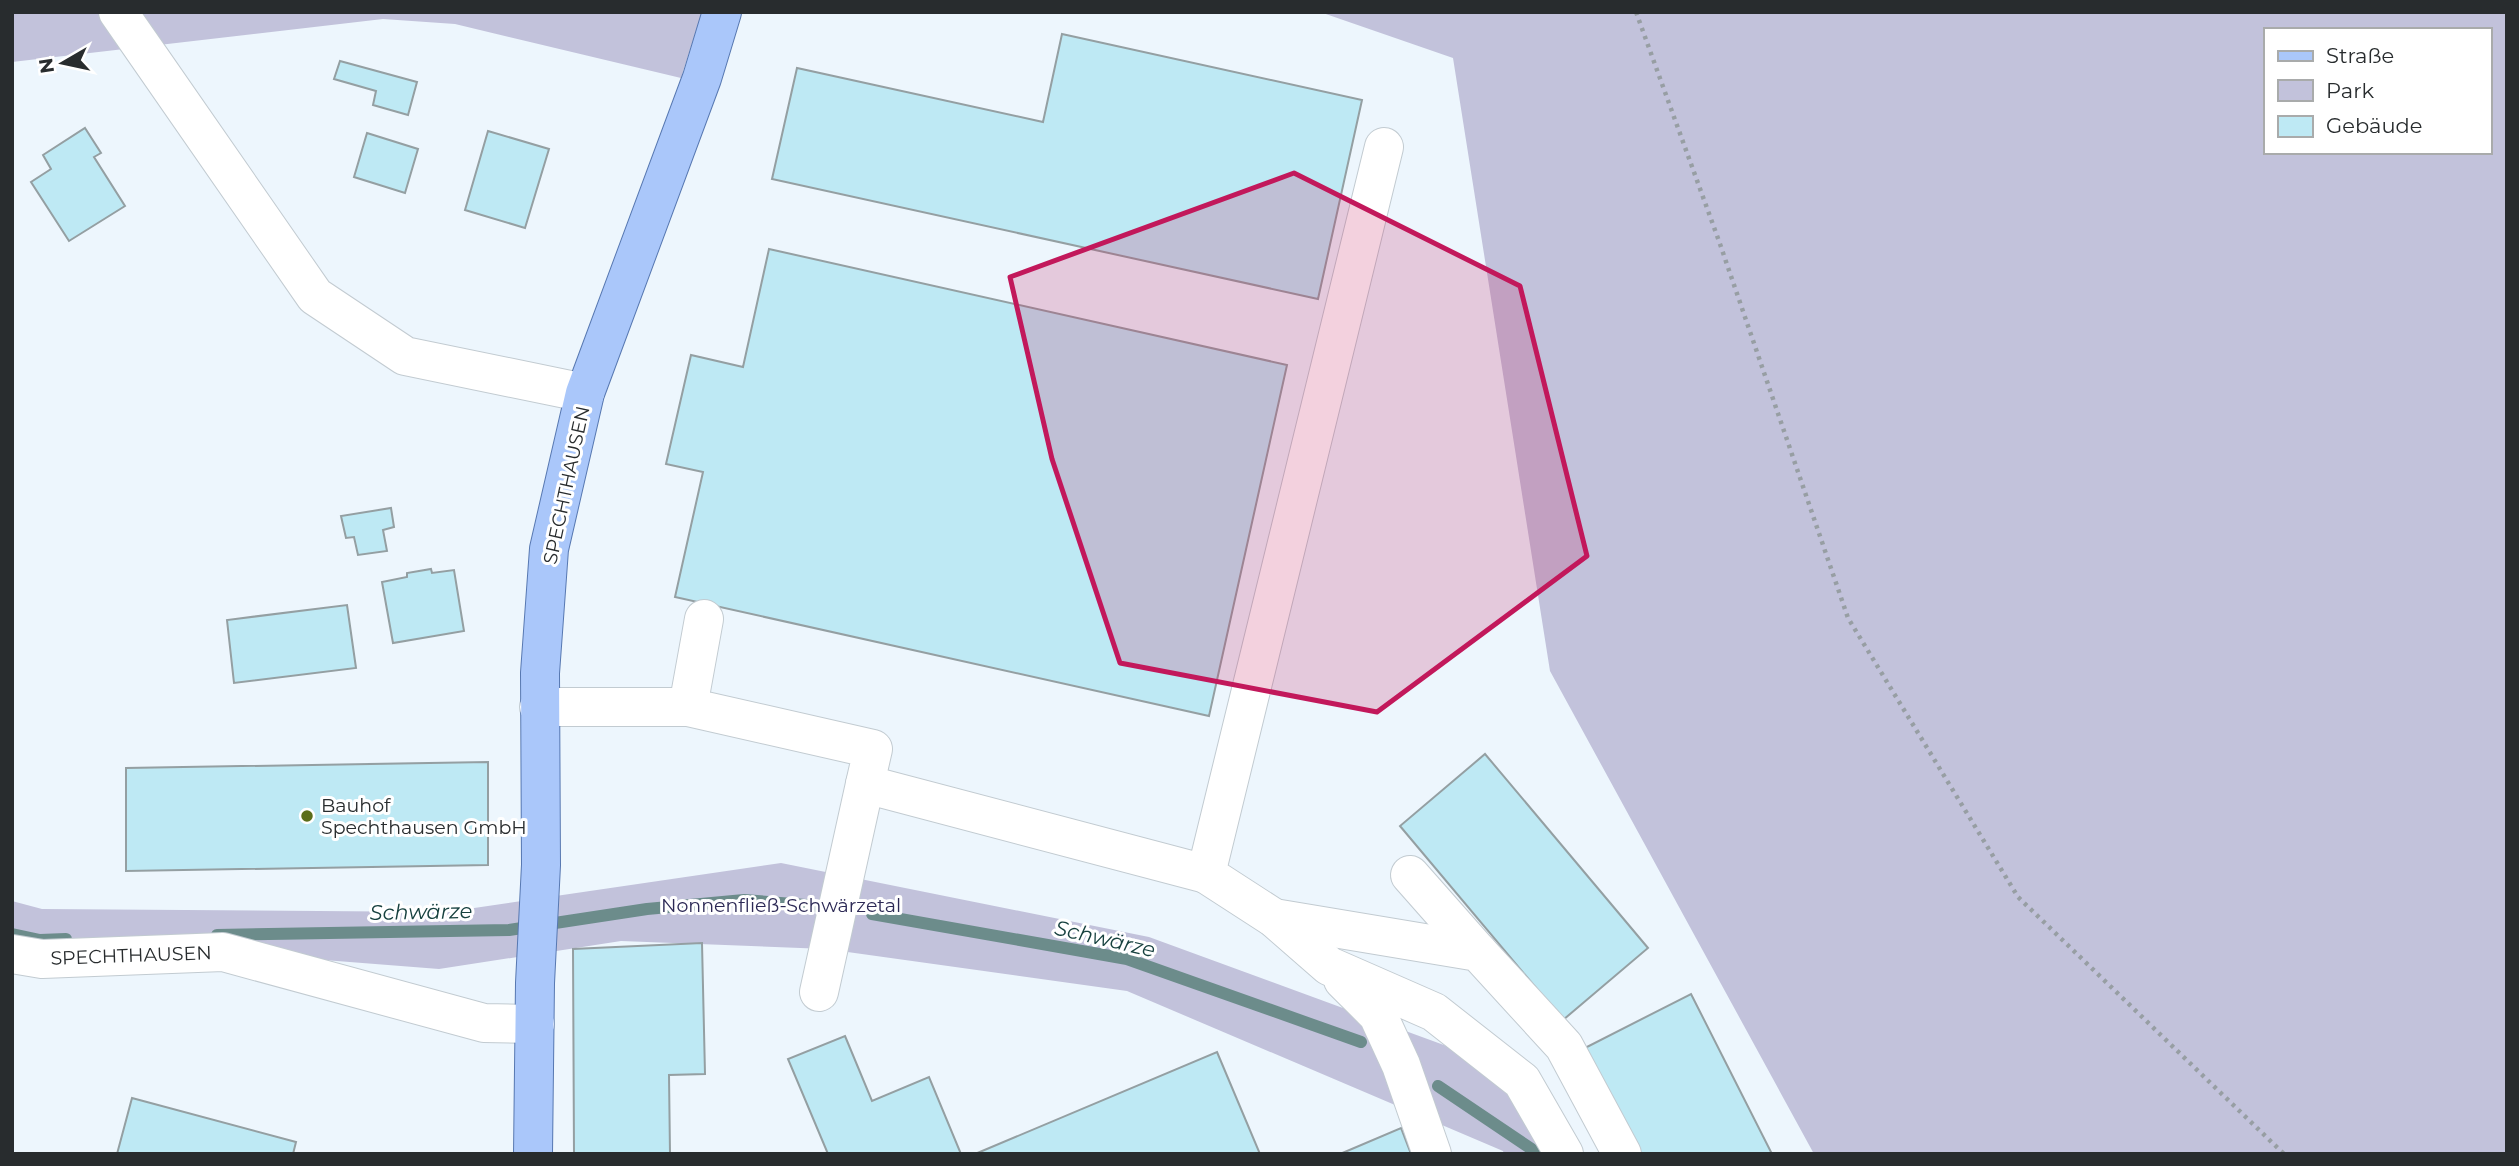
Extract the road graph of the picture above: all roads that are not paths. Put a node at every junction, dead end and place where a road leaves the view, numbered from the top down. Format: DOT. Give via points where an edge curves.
graph roads {
  1 [pos="118,12"];
  2 [pos="722,12"];
  3 [pos="1384,147"];
  4 [pos="585,393"];
  5 [pos="704,620"];
  6 [pos="539,707"];
  7 [pos="688,707"];
  8 [pos="865,784"];
  9 [pos="1206,874"];
  10 [pos="1410,875"];
  11 [pos="1273,918"];
  12 [pos="1478,952"];
  13 [pos="12,954"];
  14 [pos="1329,966"];
  15 [pos="819,992"];
  16 [pos="535,1024"];
  17 [pos="533,1154"];
  18 [pos="1432,1154"];
  19 [pos="1564,1154"];
  20 [pos="1622,1154"];
  1 -- 4 [label="street" via="315,296 405,356"];
  2 -- 4 [label="main road, SPECHTHAUSEN" via="702,78"];
  3 -- 9 [label="street"];
  4 -- 6 [label="main road, SPECHTHAUSEN" via="549,549"];
  5 -- 7 [label="street"];
  6 -- 7 [label="street"];
  6 -- 16 [label="main road, SPECHTHAUSEN" via="541,865"];
  7 -- 8 [label="street" via="873,749"];
  8 -- 9 [label="street"];
  8 -- 15 [label="street"];
  9 -- 11 [label="street"];
  10 -- 12 [label="street"];
  11 -- 12 [label="street"];
  11 -- 14 [label="street"];
  12 -- 20 [label="street" via="1564,1045"];
  13 -- 16 [label="street, SPECHTHAUSEN" via="42,959 223,952 484,1023"];
  14 -- 18 [label="street" via="1378,1015"];
  14 -- 19 [label="street" via="1434,1012 1521,1081"];
  16 -- 17 [label="main road, SPECHTHAUSEN"];
}
